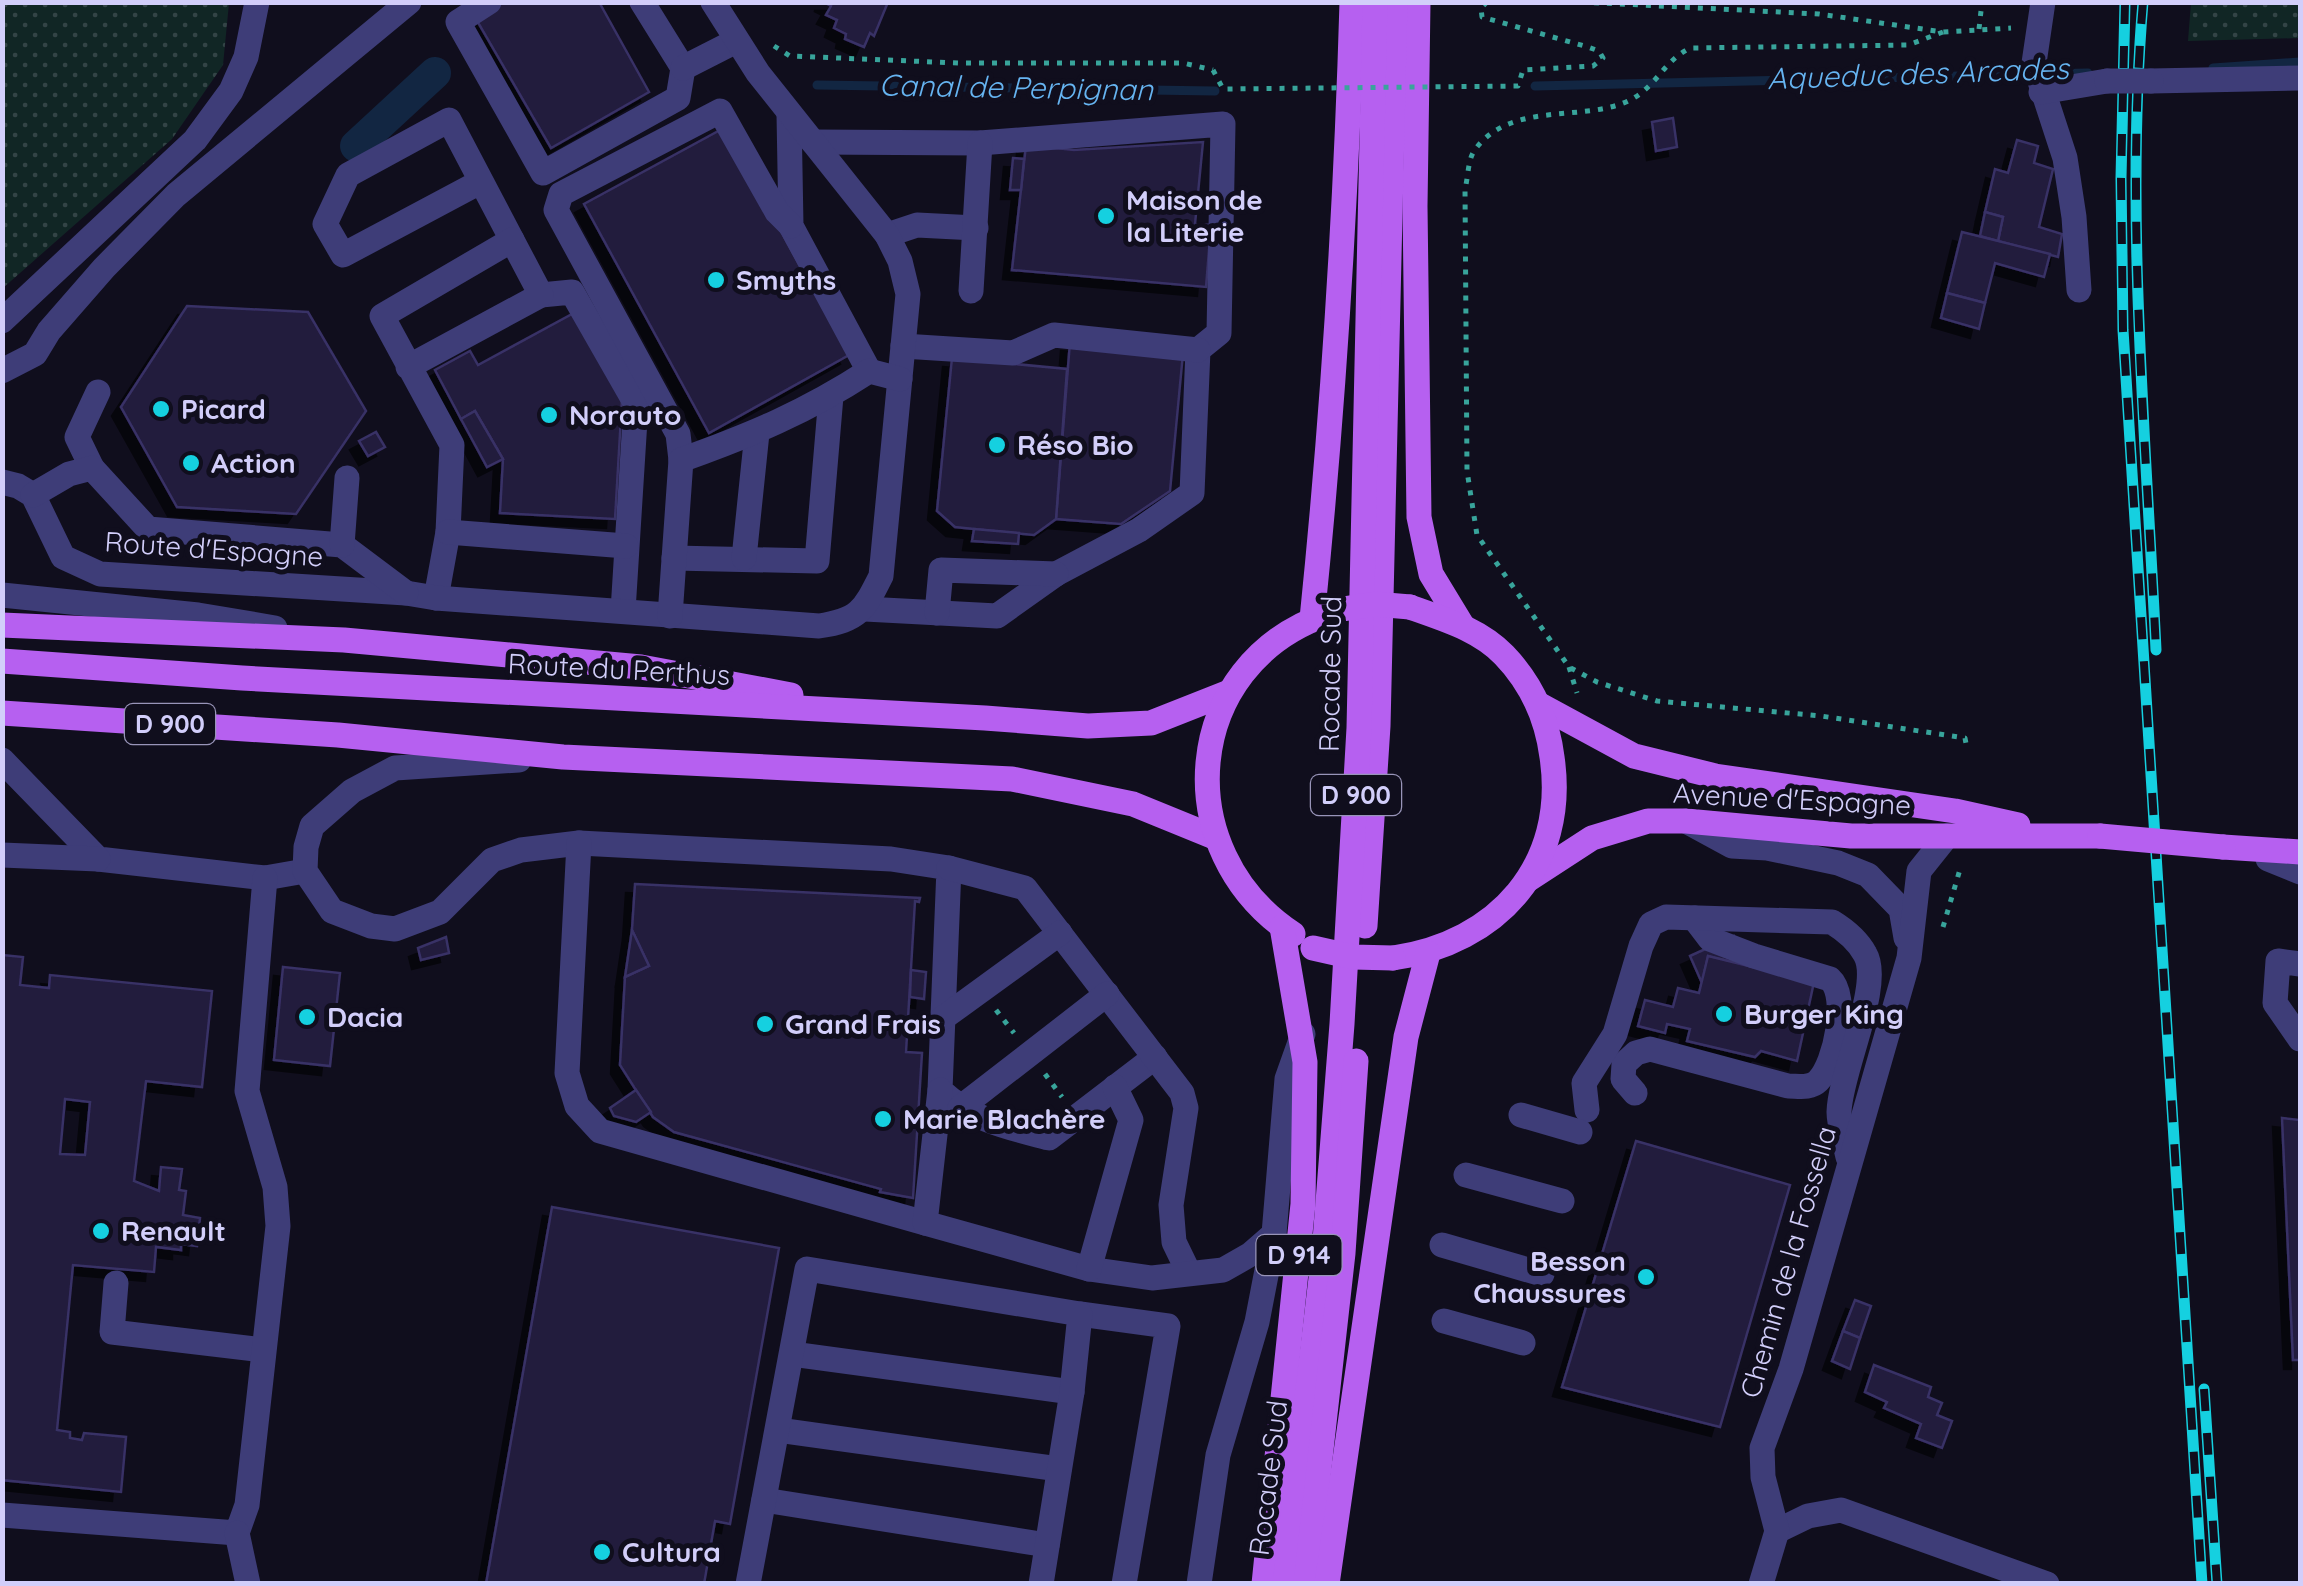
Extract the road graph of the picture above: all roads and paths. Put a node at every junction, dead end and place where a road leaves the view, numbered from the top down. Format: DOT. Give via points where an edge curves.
graph roads {
  1 [pos="256,2"];
  2 [pos="409,2"];
  3 [pos="489,2"];
  4 [pos="642,2"];
  5 [pos="713,2"];
  6 [pos="1352,2"];
  7 [pos="1375,2"];
  8 [pos="1395,2"];
  9 [pos="1418,2"];
  10 [pos="1487,2"];
  11 [pos="1581,2"];
  12 [pos="1982,2"];
  13 [pos="2041,15"];
  14 [pos="1979,30"];
  15 [pos="1942,32"];
  16 [pos="736,40"];
  17 [pos="773,46"];
  18 [pos="1351,47"];
  19 [pos="684,68"];
  20 [pos="2300,78"];
  21 [pos="2042,92"];
  22 [pos="788,114"];
  23 [pos="814,142"];
  24 [pos="980,142"];
  25 [pos="480,182"];
  26 [pos="792,226"];
  27 [pos="976,228"];
  28 [pos="886,235"];
  29 [pos="512,240"];
  30 [pos="2079,290"];
  31 [pos="971,292"];
  32 [pos="541,296"];
  33 [pos="2,321"];
  34 [pos="902,346"];
  35 [pos="1198,350"];
  36 [pos="35,354"];
  37 [pos="408,366"];
  38 [pos="2,371"];
  39 [pos="869,371"];
  40 [pos="900,378"];
  41 [pos="2,382"];
  42 [pos="98,392"];
  43 [pos="831,396"];
  44 [pos="756,434"];
  45 [pos="681,460"];
  46 [pos="81,471"];
  47 [pos="347,478"];
  48 [pos="2,482"];
  49 [pos="33,495"];
  50 [pos="448,532"];
  51 [pos="342,545"];
  52 [pos="626,546"];
  53 [pos="674,558"];
  54 [pos="744,558"];
  55 [pos="1056,574"];
  56 [pos="406,592"];
  57 [pos="2,595"];
  58 [pos="436,598"];
  59 [pos="865,609"];
  60 [pos="623,611"];
  61 [pos="937,613"];
  62 [pos="670,616"];
  63 [pos="1312,619"];
  64 [pos="2,625"];
  65 [pos="1462,626"];
  66 [pos="344,640"];
  67 [pos="2,661"];
  68 [pos="1227,693"];
  69 [pos="1540,704"];
  70 [pos="2,712"];
  71 [pos="894,714"];
  72 [pos="1967,749"];
  73 [pos="562,757"];
  74 [pos="2,760"];
  75 [pos="1686,821"];
  76 [pos="1947,836"];
  77 [pos="2067,836"];
  78 [pos="1214,837"];
  79 [pos="579,843"];
  80 [pos="2246,852"];
  81 [pos="2300,852"];
  82 [pos="2,856"];
  83 [pos="98,859"];
  84 [pos="949,868"];
  85 [pos="2300,868"];
  86 [pos="306,871"];
  87 [pos="265,878"];
  88 [pos="1529,879"];
  89 [pos="1694,918"];
  90 [pos="1282,927"];
  91 [pos="1060,934"];
  92 [pos="1428,953"];
  93 [pos="1910,958"];
  94 [pos="2300,964"];
  95 [pos="1106,994"];
  96 [pos="943,1018"];
  97 [pos="1302,1034"];
  98 [pos="2300,1039"];
  99 [pos="1155,1057"];
  100 [pos="1115,1087"];
  101 [pos="940,1090"];
  102 [pos="1635,1094"];
  103 [pos="960,1108"];
  104 [pos="1521,1115"];
  105 [pos="1849,1162"];
  106 [pos="1466,1175"];
  107 [pos="1562,1201"];
  108 [pos="925,1223"];
  109 [pos="1274,1234"];
  110 [pos="1442,1246"];
  111 [pos="1088,1269"];
  112 [pos="1189,1273"];
  113 [pos="1542,1274"];
  114 [pos="116,1283"];
  115 [pos="1080,1314"];
  116 [pos="1444,1321"];
  117 [pos="1523,1343"];
  118 [pos="263,1350"];
  119 [pos="792,1354"];
  120 [pos="1072,1392"];
  121 [pos="778,1430"];
  122 [pos="1350,1436"];
  123 [pos="1321,1468"];
  124 [pos="1059,1469"];
  125 [pos="764,1500"];
  126 [pos="2,1515"];
  127 [pos="1776,1530"];
  128 [pos="237,1532"];
  129 [pos="1047,1545"];
  130 [pos="751,1583"];
  131 [pos="248,1584"];
  132 [pos="1041,1584"];
  133 [pos="1124,1584"];
  134 [pos="1199,1584"];
  135 [pos="1264,1584"];
  136 [pos="1285,1584"];
  137 [pos="1306,1584"];
  138 [pos="1327,1584"];
  139 [pos="1761,1584"];
  140 [pos="2047,1584"];
  1 -- 33 [label="street" via="246,57 195,140"];
  2 -- 36 [label="street" via="176,194"];
  3 -- 19 [label="street" via="458,22 543,173 678,98"];
  4 -- 19 [label="street"];
  5 -- 16 [label="street"];
  6 -- 18 [label="main road, Rocade Sud"];
  7 -- 18 [label="street"];
  7 -- 136 [label="main road, Rocade Sud / D 900" via="1360,728 1324,1253"];
  8 -- 123 [label="main road, Rocade Sud / D 900" via="1378,726 1343,1252"];
  9 -- 65 [label="main road" via="1419,517 1431,574"];
  10 -- 17 [label="path, bridge" via="1482,17 1588,47 1602,58 1593,66 1522,70 1518,86 1222,89 1213,70 1183,63 790,56"];
  11 -- 15 [label="path" via="1820,14"];
  12 -- 14 [label="path"];
  13 -- 14 [label="path"];
  13 -- 21 [label="street" via="2034,63"];
  14 -- 15 [label="path"];
  15 -- 72 [label="path" via="1908,45 1690,48 1673,56 1646,92 1621,104 1533,116 1497,131 1472,152 1466,189 1467,471 1477,535 1569,667 1657,701 1965,738"];
  16 -- 19 [label="street"];
  16 -- 22 [label="street"];
  18 -- 63 [label="main road, Rocade Sud" via="1335,387"];
  20 -- 21 [label="street, bridge" via="2106,81"];
  21 -- 30 [label="street" via="2065,158"];
  22 -- 23 [label="street"];
  22 -- 26 [label="street"];
  23 -- 24 [label="street"];
  23 -- 28 [label="street"];
  24 -- 27 [label="street"];
  24 -- 35 [label="street" via="1223,124 1219,333"];
  25 -- 25 [label="street" via="449,120 348,175 325,224 343,255"];
  25 -- 29 [label="street"];
  26 -- 39 [label="street"];
  26 -- 45 [label="street" via="777,212 720,110 561,194 556,210 678,434"];
  27 -- 28 [label="street" via="917,225"];
  27 -- 31 [label="street"];
  28 -- 34 [label="street" via="908,294"];
  29 -- 32 [label="street"];
  29 -- 37 [label="street" via="382,316"];
  32 -- 37 [label="street"];
  32 -- 52 [label="street" via="572,292 636,404"];
  34 -- 35 [label="street" via="1012,353 1054,335"];
  34 -- 40 [label="street"];
  35 -- 55 [label="street" via="1192,493"];
  36 -- 38 [label="street"];
  36 -- 41 [label="street"];
  37 -- 50 [label="street" via="452,445"];
  39 -- 40 [label="street"];
  39 -- 43 [label="street"];
  40 -- 59 [label="street" via="881,576"];
  42 -- 46 [label="street" via="77,437"];
  43 -- 44 [label="street"];
  43 -- 54 [label="street" via="818,561"];
  44 -- 45 [label="street"];
  44 -- 54 [label="street"];
  45 -- 53 [label="street"];
  46 -- 49 [label="street"];
  46 -- 51 [label="street" via="148,528"];
  47 -- 51 [label="street"];
  48 -- 49 [label="street"];
  49 -- 56 [label="street, Route d'Espagne" via="63,558 100,574"];
  50 -- 52 [label="street"];
  50 -- 58 [label="street"];
  51 -- 56 [label="street"];
  52 -- 60 [label="street"];
  53 -- 54 [label="street"];
  53 -- 62 [label="street"];
  55 -- 61 [label="street" via="997,616"];
  55 -- 61 [label="street" via="941,570"];
  56 -- 58 [label="street, Route d'Espagne"];
  57 -- 66 [label="street" via="198,615"];
  58 -- 60 [label="street, Route d'Espagne"];
  59 -- 61 [label="street"];
  59 -- 62 [label="street, Route d'Espagne" via="819,626"];
  60 -- 62 [label="street, Route d'Espagne"];
  63 -- 65 [label="main road, bridge" via="1375,604 1410,607"];
  63 -- 68 [label="main road" via="1279,638"];
  64 -- 66 [label="main road"];
  65 -- 69 [label="main road" via="1504,655"];
  66 -- 71 [label="main road" via="641,667"];
  67 -- 71 [label="main road, Route du Perthus / D 900"];
  68 -- 71 [label="main road, Route du Perthus / D 900" via="1151,723 1088,726"];
  68 -- 78 [label="main road" via="1206,764"];
  69 -- 77 [label="main road, Avenue d'Espagne" via="1634,756"];
  69 -- 88 [label="main road" via="1557,791 1549,835"];
  70 -- 73 [label="main road, D 900"];
  73 -- 78 [label="main road, D 900" via="1012,779 1132,804"];
  73 -- 86 [label="street" via="395,768 352,791 312,826"];
  74 -- 83 [label="street"];
  75 -- 76 [label="main road, Avenue d'Espagne" via="1850,836"];
  75 -- 88 [label="main road, Avenue d'Espagne" via="1648,821 1592,838"];
  75 -- 93 [label="street, Chemin de la Fossella" via="1732,846 1767,848 1868,874 1901,909"];
  76 -- 77 [label="main road, Avenue d'Espagne"];
  76 -- 93 [label="street, Chemin de la Fossella" via="1920,871"];
  77 -- 80 [label="main road, Avenue d'Espagne, bridge"];
  78 -- 90 [label="main road" via="1235,880"];
  79 -- 84 [label="street"];
  79 -- 86 [label="street" via="492,860 440,912 395,929 332,911"];
  79 -- 108 [label="street" via="567,1073 577,1106 600,1131"];
  80 -- 81 [label="main road, Avenue d'Espagne"];
  80 -- 85 [label="main road, Avenue d'Espagne"];
  82 -- 83 [label="street"];
  83 -- 87 [label="street"];
  84 -- 91 [label="street" via="1025,888"];
  84 -- 96 [label="street"];
  86 -- 87 [label="street"];
  87 -- 118 [label="street" via="247,1092 275,1187 278,1226"];
  88 -- 92 [label="main road" via="1494,918"];
  89 -- 102 [label="street" via="1710,939 1830,978 1841,1002 1832,1053 1820,1080 1808,1087 1650,1049 1624,1064 1623,1079"];
  89 -- 104 [label="street" via="1651,924 1615,1034 1584,1083 1583,1121"];
  89 -- 105 [label="street" via="1832,922 1868,956 1871,983 1839,1115"];
  90 -- 92 [label="main road, bridge" via="1314,948 1353,957"];
  90 -- 97 [label="main road, D 914"];
  91 -- 95 [label="street"];
  91 -- 96 [label="street"];
  92 -- 122 [label="main road, D 914" via="1406,1037"];
  93 -- 105 [label="street, Chemin de la Fossella"];
  94 -- 98 [label="street" via="2278,962 2275,1004"];
  95 -- 99 [label="street"];
  95 -- 103 [label="street"];
  96 -- 101 [label="street"];
  97 -- 109 [label="street" via="1287,1079"];
  97 -- 135 [label="main road, D 914" via="1304,1204"];
  99 -- 100 [label="street"];
  99 -- 112 [label="street" via="1186,1108 1171,1205 1174,1242"];
  100 -- 103 [label="street" via="1049,1138"];
  100 -- 111 [label="street" via="1131,1120"];
  101 -- 103 [label="street"];
  101 -- 108 [label="street"];
  105 -- 127 [label="street, Chemin de la Fossella" via="1762,1448"];
  106 -- 107 [label="street"];
  108 -- 111 [label="street"];
  109 -- 112 [label="street" via="1222,1270"];
  109 -- 134 [label="street" via="1257,1322 1218,1455"];
  110 -- 113 [label="street"];
  111 -- 112 [label="street" via="1152,1278"];
  114 -- 118 [label="street" via="112,1332"];
  115 -- 119 [label="street" via="807,1268"];
  115 -- 120 [label="street"];
  115 -- 133 [label="street" via="1168,1326"];
  116 -- 117 [label="street"];
  118 -- 128 [label="street" via="247,1505"];
  119 -- 120 [label="street"];
  119 -- 121 [label="street"];
  120 -- 124 [label="street"];
  121 -- 124 [label="street"];
  121 -- 125 [label="street"];
  122 -- 123 [label="street"];
  122 -- 138 [label="main road, D 914"];
  123 -- 137 [label="main road, Rocade Sud / D 900"];
  124 -- 129 [label="street"];
  125 -- 129 [label="street"];
  125 -- 130 [label="street"];
  126 -- 128 [label="street"];
  127 -- 139 [label="street, Chemin de la Fossella"];
  127 -- 140 [label="street" via="1842,1510"];
  128 -- 131 [label="street"];
  129 -- 132 [label="street"];
}
